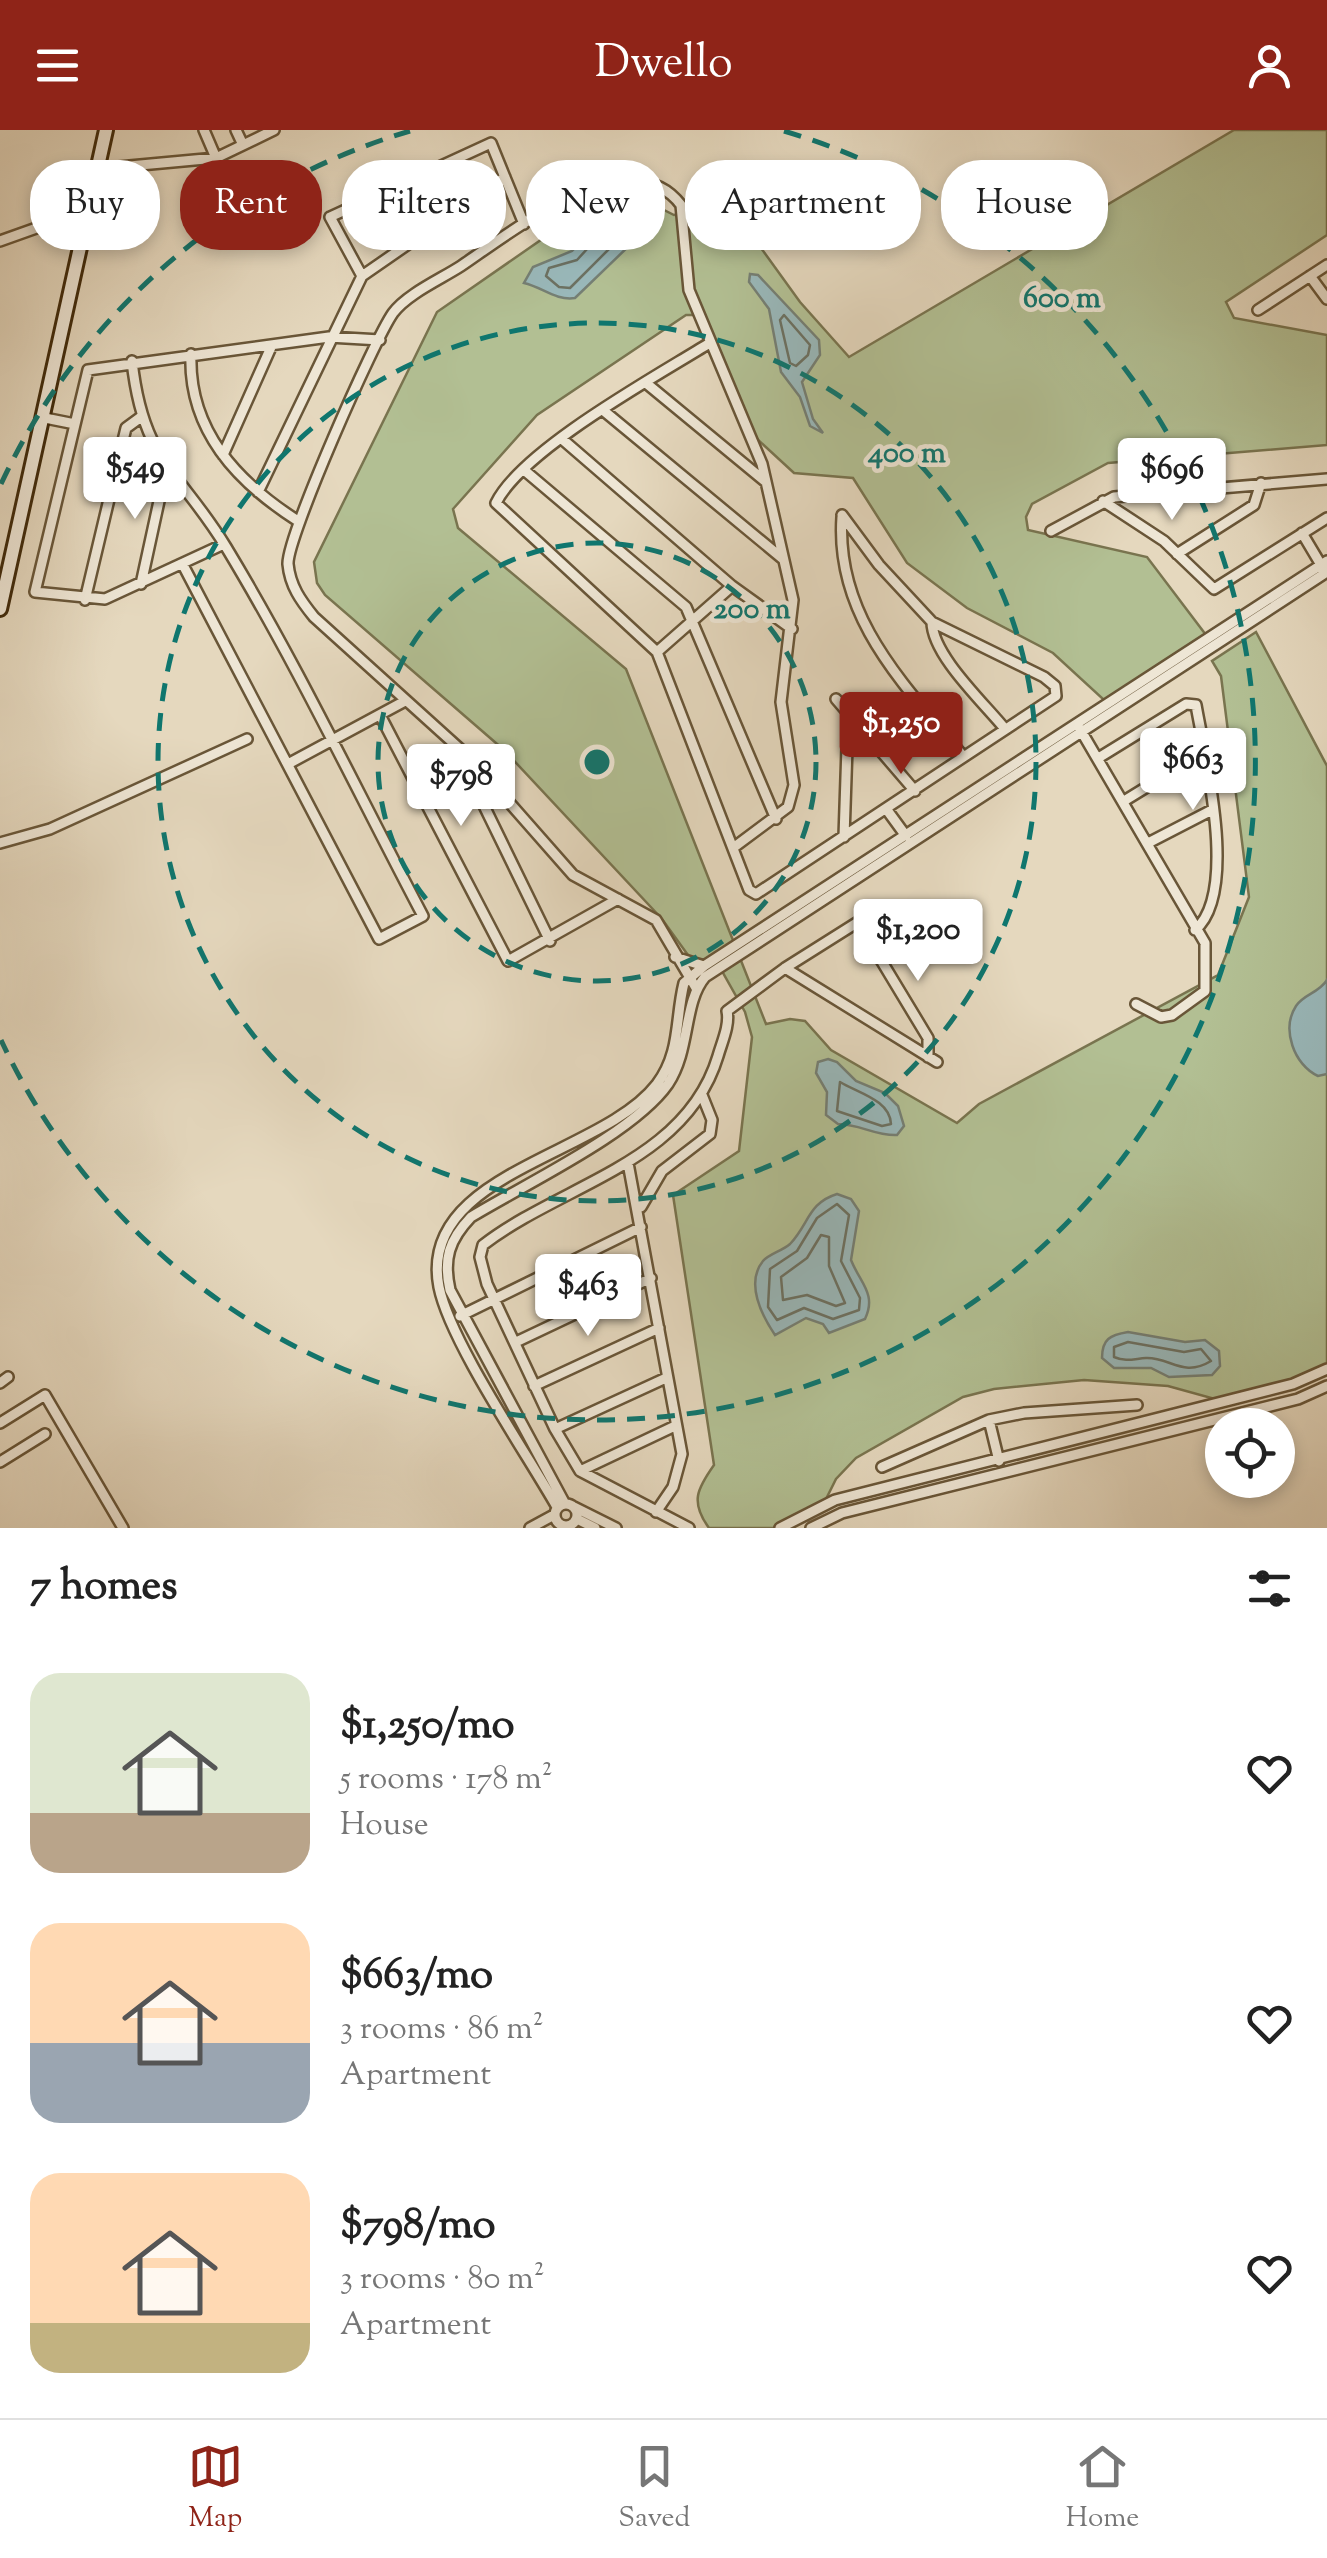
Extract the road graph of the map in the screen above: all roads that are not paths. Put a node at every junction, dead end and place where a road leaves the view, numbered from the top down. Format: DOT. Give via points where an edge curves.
graph roads {
  1 [pos="106,130"];
  2 [pos="204,130"];
  3 [pos="236,130"];
  4 [pos="271,131"];
  5 [pos="243,145"];
  6 [pos="216,158"];
  7 [pos="99,160"];
  8 [pos="453,160"];
  9 [pos="498,160"];
  10 [pos="160,163"];
  11 [pos="506,179"];
  12 [pos="342,211"];
  13 [pos="524,224"];
  14 [pos="30,230"];
  15 [pos="342,238"];
  16 [pos="0,241"];
  17 [pos="80,250"];
  18 [pos="348,250"];
  19 [pos="400,250"];
  20 [pos="1327,265"];
  21 [pos="362,276"];
  22 [pos="1310,276"];
  23 [pos="1327,298"];
  24 [pos="1258,310"];
  25 [pos="329,338"];
  26 [pos="380,340"];
  27 [pos="708,344"];
  28 [pos="272,345"];
  29 [pos="191,354"];
  30 [pos="132,361"];
  31 [pos="646,383"];
  32 [pos="604,411"];
  33 [pos="141,417"];
  34 [pos="46,418"];
  35 [pos="75,424"];
  36 [pos="562,439"];
  37 [pos="223,455"];
  38 [pos="166,469"];
  39 [pos="524,470"];
  40 [pos="1327,479"];
  41 [pos="766,482"];
  42 [pos="1261,483"];
  43 [pos="258,492"];
  44 [pos="1103,502"];
  45 [pos="1327,518"];
  46 [pos="298,521"];
  47 [pos="1052,530"];
  48 [pos="1302,534"];
  49 [pos="224,544"];
  50 [pos="1177,554"];
  51 [pos="784,560"];
  52 [pos="183,565"];
  53 [pos="1325,568"];
  54 [pos="140,584"];
  55 [pos="732,586"];
  56 [pos="85,600"];
  57 [pos="0,609"];
  58 [pos="696,622"];
  59 [pos="932,622"];
  60 [pos="792,629"];
  61 [pos="656,652"];
  62 [pos="836,699"];
  63 [pos="405,700"];
  64 [pos="380,715"];
  65 [pos="861,724"];
  66 [pos="1079,727"];
  67 [pos="1005,729"];
  68 [pos="247,739"];
  69 [pos="330,739"];
  70 [pos="963,756"];
  71 [pos="1100,757"];
  72 [pos="470,758"];
  73 [pos="1206,761"];
  74 [pos="288,764"];
  75 [pos="915,790"];
  76 [pos="1124,801"];
  77 [pos="887,810"];
  78 [pos="1212,810"];
  79 [pos="776,819"];
  80 [pos="844,836"];
  81 [pos="906,837"];
  82 [pos="0,842"];
  83 [pos="1150,842"];
  84 [pos="733,848"];
  85 [pos="618,899"];
  86 [pos="1195,930"];
  87 [pos="550,941"];
  88 [pos="674,957"];
  89 [pos="704,966"];
  90 [pos="785,968"];
  91 [pos="688,978"];
  92 [pos="696,988"];
  93 [pos="1136,1004"];
  94 [pos="702,1095"];
  95 [pos="628,1163"];
  96 [pos="640,1210"];
  97 [pos="641,1227"];
  98 [pos="651,1278"];
  99 [pos="492,1296"];
  100 [pos="462,1314"];
  101 [pos="452,1321"];
  102 [pos="659,1328"];
  103 [pos="516,1342"];
  104 [pos="1327,1369"];
  105 [pos="666,1378"];
  106 [pos="534,1386"];
  107 [pos="1327,1386"];
  108 [pos="1136,1405"];
  109 [pos="988,1420"];
  110 [pos="0,1423"];
  111 [pos="675,1426"];
  112 [pos="555,1429"];
  113 [pos="45,1434"];
  114 [pos="998,1460"];
  115 [pos="0,1462"];
  116 [pos="882,1468"];
  117 [pos="580,1471"];
  118 [pos="1003,1473"];
  119 [pos="656,1512"];
  120 [pos="560,1514"];
  121 [pos="577,1519"];
  122 [pos="123,1528"];
  123 [pos="530,1528"];
  124 [pos="594,1528"];
  125 [pos="616,1528"];
  126 [pos="689,1528"];
  127 [pos="780,1528"];
  128 [pos="812,1528"];
  1 -- 7 [label="main road"];
  2 -- 6 [label="street"];
  3 -- 5 [label="street"];
  4 -- 5 [label="street"];
  5 -- 6 [label="street"];
  6 -- 10 [label="street"];
  8 -- 9 [label="street" via="490,143"];
  11 -- 13 [label="street"];
  12 -- 15 [label="street" via="330,216"];
  13 -- 26 [label="street" via="394,310"];
  13 -- 27 [label="street" via="589,189 656,183 682,205 684,266"];
  14 -- 16 [label="street"];
  17 -- 34 [label="main road"];
  18 -- 21 [label="street"];
  19 -- 21 [label="street"];
  20 -- 22 [label="street"];
  21 -- 25 [label="street"];
  22 -- 23 [label="street"];
  22 -- 24 [label="street"];
  25 -- 26 [label="street"];
  25 -- 28 [label="street"];
  25 -- 43 [label="street"];
  26 -- 46 [label="street"];
  27 -- 31 [label="street"];
  27 -- 41 [label="street"];
  28 -- 29 [label="street"];
  28 -- 37 [label="street"];
  29 -- 30 [label="street"];
  29 -- 37 [label="street" via="196,412"];
  30 -- 33 [label="street"];
  30 -- 35 [label="street" via="88,370"];
  31 -- 32 [label="street"];
  31 -- 41 [label="street"];
  32 -- 36 [label="street"];
  32 -- 51 [label="street"];
  33 -- 38 [label="street"];
  33 -- 56 [label="street" via="126,428"];
  34 -- 35 [label="street"];
  34 -- 57 [label="main road"];
  35 -- 56 [label="street" via="35,592"];
  36 -- 39 [label="street"];
  36 -- 55 [label="street"];
  37 -- 43 [label="street"];
  38 -- 49 [label="street"];
  38 -- 54 [label="street"];
  39 -- 58 [label="street"];
  39 -- 61 [label="street" via="498,498 498,508"];
  40 -- 42 [label="street"];
  41 -- 51 [label="street"];
  42 -- 44 [label="street"];
  42 -- 50 [label="street" via="1254,505"];
  43 -- 46 [label="street"];
  44 -- 47 [label="street"];
  44 -- 50 [label="street"];
  45 -- 48 [label="street"];
  46 -- 63 [label="street" via="288,563 299,598"];
  48 -- 50 [label="street" via="1214,588"];
  48 -- 53 [label="street"];
  49 -- 52 [label="street"];
  49 -- 69 [label="street"];
  51 -- 60 [label="street"];
  52 -- 54 [label="street"];
  52 -- 74 [label="street"];
  53 -- 66 [label="street"];
  54 -- 56 [label="street" via="105,600"];
  55 -- 58 [label="street"];
  55 -- 60 [label="street"];
  58 -- 61 [label="street"];
  58 -- 79 [label="street"];
  59 -- 67 [label="street" via="940,650"];
  59 -- 67 [label="street" via="1055,686 1056,696"];
  59 -- 70 [label="street" via="842,515 846,581 874,648"];
  60 -- 79 [label="street" via="781,702 794,785"];
  61 -- 84 [label="street"];
  62 -- 65 [label="street"];
  63 -- 64 [label="street"];
  63 -- 72 [label="street"];
  64 -- 69 [label="street"];
  64 -- 87 [label="street" via="508,961"];
  65 -- 75 [label="street"];
  65 -- 80 [label="street" via="847,747"];
  66 -- 71 [label="street"];
  66 -- 81 [label="street"];
  67 -- 70 [label="street"];
  68 -- 82 [label="street" via="50,829"];
  69 -- 74 [label="street"];
  69 -- 74 [label="street" via="422,916 379,939"];
  70 -- 75 [label="street"];
  71 -- 73 [label="street" via="1190,703 1196,705"];
  71 -- 76 [label="street"];
  72 -- 85 [label="street" via="573,875"];
  72 -- 87 [label="street" via="470,775"];
  73 -- 76 [label="street" via="1181,766"];
  73 -- 78 [label="street"];
  75 -- 77 [label="street"];
  76 -- 83 [label="street"];
  77 -- 80 [label="street"];
  77 -- 81 [label="street"];
  78 -- 83 [label="street"];
  78 -- 86 [label="street" via="1217,894"];
  79 -- 84 [label="street"];
  80 -- 84 [label="street" via="759,894 749,890"];
  81 -- 89 [label="street"];
  81 -- 92 [label="street"];
  83 -- 86 [label="street"];
  85 -- 87 [label="street"];
  85 -- 88 [label="street" via="656,920"];
  86 -- 93 [label="street" via="1208,951 1205,992 1167,1017"];
  88 -- 89 [label="street"];
  88 -- 91 [label="street"];
  89 -- 91 [label="street"];
  90 -- 90 [label="street" via="932,1059 928,1038 858,922"];
  90 -- 94 [label="street" via="727,1011"];
  91 -- 92 [label="street"];
  91 -- 101 [label="street" via="674,1052 643,1100 464,1205 448,1226 437,1270"];
  92 -- 100 [label="street" via="685,1048 658,1096 628,1123 471,1216 457,1232 445,1269"];
  94 -- 95 [label="street" via="678,1124"];
  94 -- 96 [label="street" via="710,1134 662,1171"];
  95 -- 96 [label="street"];
  95 -- 99 [label="street" via="483,1246"];
  96 -- 97 [label="street"];
  97 -- 98 [label="street"];
  97 -- 99 [label="street"];
  98 -- 102 [label="street"];
  98 -- 103 [label="street"];
  99 -- 100 [label="street"];
  99 -- 103 [label="street"];
  100 -- 101 [label="street"];
  100 -- 120 [label="street"];
  101 -- 120 [label="street"];
  102 -- 105 [label="street"];
  102 -- 106 [label="street"];
  103 -- 106 [label="street"];
  104 -- 114 [label="street" via="1294,1384"];
  105 -- 111 [label="street"];
  105 -- 112 [label="street"];
  106 -- 112 [label="street"];
  107 -- 118 [label="street"];
  108 -- 109 [label="street"];
  109 -- 114 [label="street"];
  109 -- 116 [label="street"];
  110 -- 122 [label="street" via="45,1395"];
  111 -- 117 [label="street"];
  111 -- 119 [label="street" via="682,1454 673,1487"];
  112 -- 117 [label="street"];
  113 -- 115 [label="street"];
  114 -- 118 [label="street"];
  114 -- 127 [label="street" via="835,1500"];
  117 -- 119 [label="street"];
  118 -- 128 [label="street" via="842,1513"];
  119 -- 126 [label="street"];
  120 -- 121 [label="street"];
  120 -- 121 [label="street" via="572,1525"];
  120 -- 123 [label="street"];
  120 -- 125 [label="street"];
  121 -- 124 [label="street"];
}
